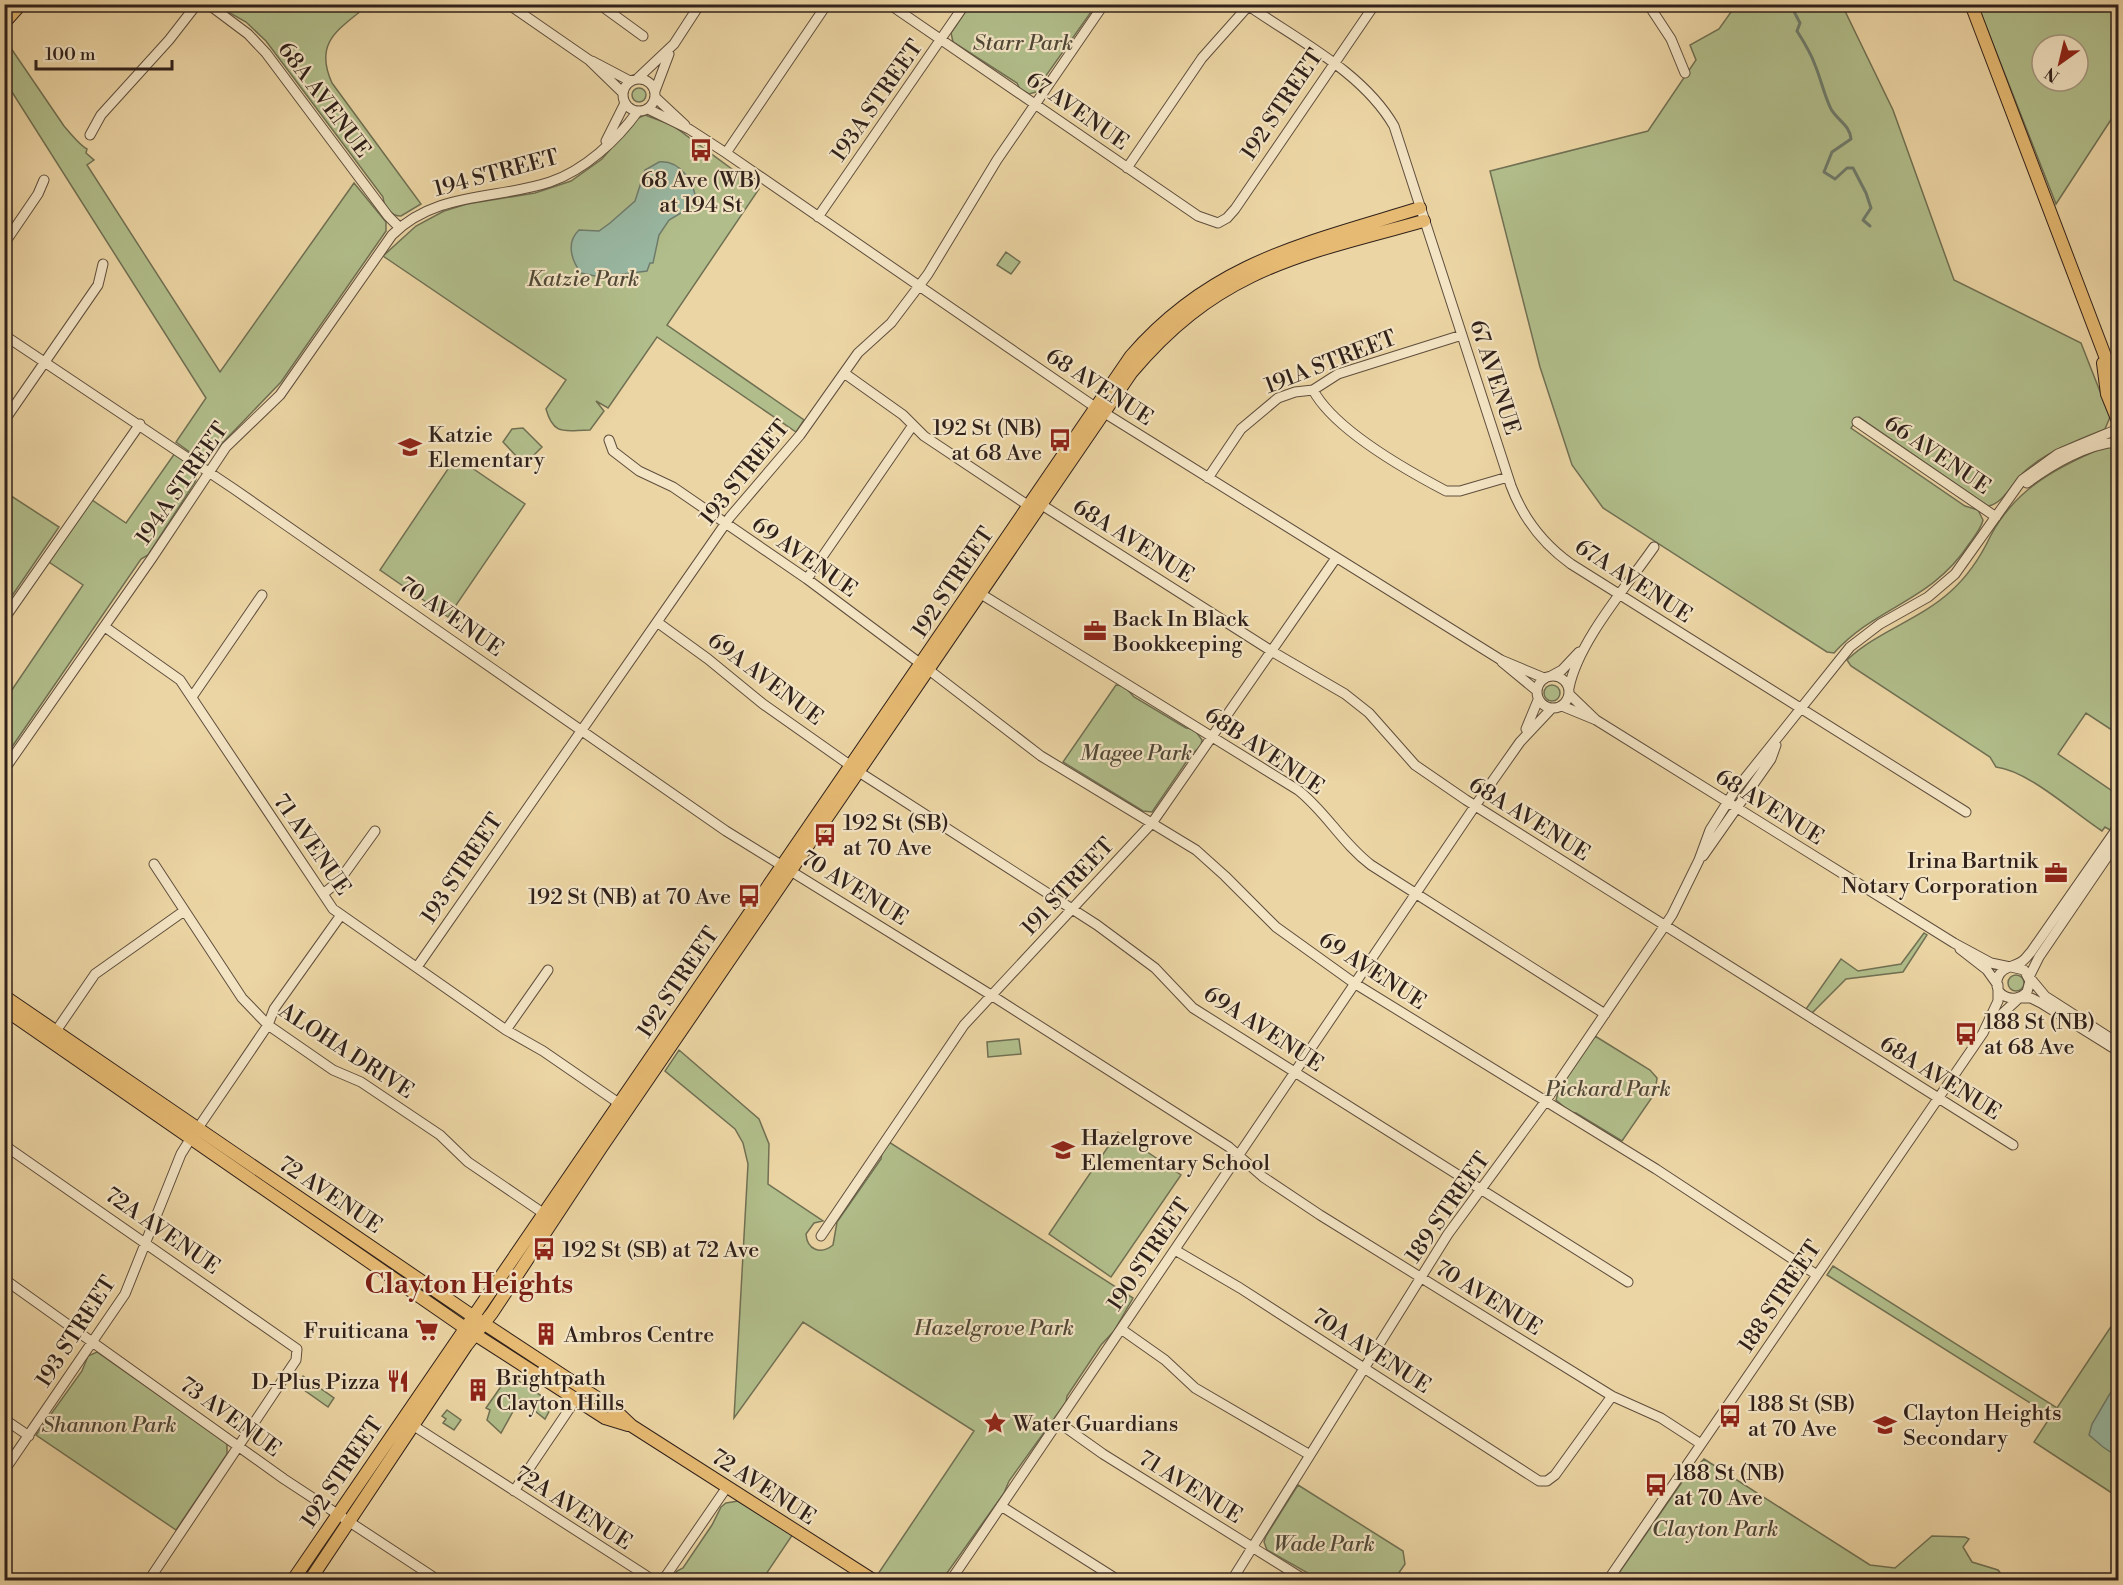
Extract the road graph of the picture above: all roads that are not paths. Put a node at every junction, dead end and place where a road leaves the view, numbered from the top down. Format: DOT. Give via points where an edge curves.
graph roads {
  1 [pos="21,4"];
  2 [pos="197,4"];
  3 [pos="208,4"];
  4 [pos="508,4"];
  5 [pos="598,4"];
  6 [pos="700,4"];
  7 [pos="827,4"];
  8 [pos="889,4"];
  9 [pos="965,4"];
  10 [pos="1104,4"];
  11 [pos="1375,4"];
  12 [pos="1648,4"];
  13 [pos="1971,4"];
  14 [pos="1248,5"];
  15 [pos="4,23"];
  16 [pos="644,36"];
  17 [pos="941,40"];
  18 [pos="674,44"];
  19 [pos="589,60"];
  20 [pos="1334,64"];
  21 [pos="1685,73"];
  22 [pos="634,80"];
  23 [pos="655,94"];
  24 [pos="624,98"];
  25 [pos="1035,104"];
  26 [pos="643,110"];
  27 [pos="689,129"];
  28 [pos="90,135"];
  29 [pos="601,150"];
  30 [pos="726,153"];
  31 [pos="1127,168"];
  32 [pos="44,180"];
  33 [pos="1422,214"];
  34 [pos="818,217"];
  35 [pos="1218,223"];
  36 [pos="399,227"];
  37 [pos="4,244"];
  38 [pos="103,264"];
  39 [pos="919,286"];
  40 [pos="4,335"];
  41 [pos="1462,335"];
  42 [pos="44,361"];
  43 [pos="844,373"];
  44 [pos="1312,390"];
  45 [pos="2113,392"];
  46 [pos="1100,410"];
  47 [pos="4,421"];
  48 [pos="2118,421"];
  49 [pos="1857,422"];
  50 [pos="140,424"];
  51 [pos="913,425"];
  52 [pos="2118,429"];
  53 [pos="609,440"];
  54 [pos="2118,442"];
  55 [pos="208,471"];
  56 [pos="1508,477"];
  57 [pos="1208,478"];
  58 [pos="2011,496"];
  59 [pos="1035,506"];
  60 [pos="1996,517"];
  61 [pos="725,524"];
  62 [pos="1654,547"];
  63 [pos="1336,558"];
  64 [pos="807,579"];
  65 [pos="981,594"];
  66 [pos="262,595"];
  67 [pos="1621,595"];
  68 [pos="4,619"];
  69 [pos="657,622"];
  70 [pos="105,627"];
  71 [pos="1587,644"];
  72 [pos="1273,652"];
  73 [pos="1501,660"];
  74 [pos="925,667"];
  75 [pos="1548,677"];
  76 [pos="1569,691"];
  77 [pos="1537,695"];
  78 [pos="192,697"];
  79 [pos="1557,707"];
  80 [pos="1801,709"];
  81 [pos="1596,720"];
  82 [pos="581,730"];
  83 [pos="1214,737"];
  84 [pos="1520,742"];
  85 [pos="855,769"];
  86 [pos="4,770"];
  87 [pos="1732,805"];
  88 [pos="1475,806"];
  89 [pos="1966,813"];
  90 [pos="1152,823"];
  91 [pos="2118,827"];
  92 [pos="375,831"];
  93 [pos="2118,841"];
  94 [pos="154,864"];
  95 [pos="787,868"];
  96 [pos="323,894"];
  97 [pos="1416,895"];
  98 [pos="1073,909"];
  99 [pos="184,911"];
  100 [pos="341,915"];
  101 [pos="1665,926"];
  102 [pos="1953,943"];
  103 [pos="417,967"];
  104 [pos="2010,967"];
  105 [pos="548,970"];
  106 [pos="2029,977"];
  107 [pos="1354,983"];
  108 [pos="1997,985"];
  109 [pos="991,995"];
  110 [pos="4,996"];
  111 [pos="2020,998"];
  112 [pos="4,1009"];
  113 [pos="1605,1014"];
  114 [pos="268,1025"];
  115 [pos="506,1030"];
  116 [pos="56,1031"];
  117 [pos="1983,1033"];
  118 [pos="2118,1043"];
  119 [pos="2118,1051"];
  120 [pos="1295,1071"];
  121 [pos="1938,1098"];
  122 [pos="1545,1102"];
  123 [pos="620,1104"];
  124 [pos="194,1133"];
  125 [pos="4,1145"];
  126 [pos="2013,1145"];
  127 [pos="1238,1155"];
  128 [pos="1482,1189"];
  129 [pos="543,1213"];
  130 [pos="821,1236"];
  131 [pos="147,1242"];
  132 [pos="1174,1250"];
  133 [pos="1817,1275"];
  134 [pos="1421,1278"];
  135 [pos="4,1279"];
  136 [pos="1628,1282"];
  137 [pos="478,1320"];
  138 [pos="1121,1329"];
  139 [pos="470,1331"];
  140 [pos="93,1341"];
  141 [pos="1363,1368"];
  142 [pos="1612,1396"];
  143 [pos="576,1399"];
  144 [pos="4,1419"];
  145 [pos="1058,1422"];
  146 [pos="414,1426"];
  147 [pos="632,1426"];
  148 [pos="29,1436"];
  149 [pos="1701,1444"];
  150 [pos="238,1445"];
  151 [pos="1310,1455"];
  152 [pos="4,1471"];
  153 [pos="728,1487"];
  154 [pos="514,1491"];
  155 [pos="1001,1506"];
  156 [pos="336,1515"];
  157 [pos="349,1524"];
  158 [pos="1253,1547"];
  159 [pos="148,1581"];
  160 [pos="293,1581"];
  161 [pos="310,1581"];
  162 [pos="438,1581"];
  163 [pos="653,1581"];
  164 [pos="663,1581"];
  165 [pos="873,1581"];
  166 [pos="951,1581"];
  167 [pos="1118,1581"];
  168 [pos="1232,1581"];
  169 [pos="1305,1581"];
  170 [pos="1608,1581"];
  1 -- 15 [label="main road"];
  2 -- 28 [label="street" via="101,115"];
  3 -- 36 [label="street, 68A AVENUE" via="259,45"];
  4 -- 19 [label="street"];
  5 -- 16 [label="street"];
  6 -- 18 [label="street"];
  7 -- 30 [label="street"];
  8 -- 17 [label="street, 67 AVENUE"];
  9 -- 17 [label="street, 193A STREET"];
  10 -- 25 [label="street, 193 STREET"];
  11 -- 20 [label="street, 192 STREET"];
  12 -- 21 [label="street" via="1671,39"];
  13 -- 45 [label="main road" via="2099,341"];
  14 -- 20 [label="street"];
  14 -- 31 [label="street" via="1202,58"];
  17 -- 25 [label="street, 67 AVENUE"];
  17 -- 34 [label="street, 193A STREET"];
  18 -- 22 [label="street"];
  18 -- 23 [label="street"];
  19 -- 22 [label="street"];
  19 -- 24 [label="street"];
  20 -- 33 [label="street, 67 AVENUE" via="1373,96 1388,116"];
  20 -- 35 [label="street, 192 STREET" via="1235,209"];
  22 -- 23 [label="street" via="648,81"];
  22 -- 24 [label="street"];
  23 -- 26 [label="street"];
  23 -- 27 [label="street, 68 AVENUE"];
  24 -- 26 [label="street" via="630,109"];
  24 -- 29 [label="street, 194 STREET"];
  25 -- 31 [label="street, 67 AVENUE"];
  25 -- 39 [label="street, 193 STREET"];
  26 -- 27 [label="street, 68 AVENUE"];
  26 -- 29 [label="street, 194 STREET"];
  27 -- 30 [label="street, 68 AVENUE"];
  29 -- 36 [label="street, 194 STREET" via="562,178 448,202"];
  30 -- 34 [label="street, 68 AVENUE"];
  31 -- 35 [label="street, 67 AVENUE" via="1198,216"];
  32 -- 37 [label="street"];
  33 -- 41 [label="street, 67 AVENUE"];
  33 -- 46 [label="main road, 192 STREET" via="1260,270 1226,289 1168,333"];
  34 -- 39 [label="street, 68 AVENUE"];
  36 -- 55 [label="street, 194A STREET" via="279,395 238,433"];
  38 -- 42 [label="street" via="98,285"];
  39 -- 43 [label="street, 193 STREET" via="897,317 858,353"];
  39 -- 46 [label="street, 68 AVENUE"];
  40 -- 42 [label="street, 70 AVENUE"];
  41 -- 44 [label="street, 191A STREET" via="1338,374"];
  41 -- 56 [label="street, 67 AVENUE"];
  42 -- 47 [label="street"];
  42 -- 50 [label="street, 70 AVENUE"];
  43 -- 51 [label="street, 68A AVENUE"];
  43 -- 61 [label="street, 193 STREET" via="800,435"];
  44 -- 56 [label="street" via="1319,403 1347,428 1446,491 1460,491"];
  44 -- 57 [label="street, 191A STREET" via="1278,398 1264,408 1241,429"];
  45 -- 48 [label="main road"];
  46 -- 57 [label="street, 68 AVENUE"];
  46 -- 59 [label="main road, 192 STREET"];
  49 -- 60 [label="street, 66 AVENUE"];
  50 -- 55 [label="street, 70 AVENUE"];
  50 -- 68 [label="street"];
  51 -- 59 [label="street, 68A AVENUE" via="924,436"];
  51 -- 64 [label="street"];
  52 -- 58 [label="street, 189 STREET" via="2048,460 2022,480"];
  53 -- 61 [label="street, 69 AVENUE" via="613,451 639,471 673,487"];
  54 -- 58 [label="street, 189 STREET" via="2061,461"];
  55 -- 70 [label="street, 194A STREET"];
  55 -- 82 [label="street, 70 AVENUE"];
  56 -- 67 [label="street, 67A AVENUE" via="1522,511 1540,537 1564,560"];
  57 -- 63 [label="street, 68 AVENUE"];
  58 -- 60 [label="street, 189 STREET"];
  59 -- 65 [label="main road, 192 STREET"];
  59 -- 72 [label="street, 68A AVENUE"];
  59 -- 74 [label="main road, 192 STREET" via="979,580"];
  60 -- 80 [label="street, 189 STREET" via="1955,574 1928,597 1854,644"];
  61 -- 64 [label="street, 69 AVENUE"];
  61 -- 69 [label="street, 193 STREET"];
  62 -- 67 [label="street"];
  63 -- 72 [label="street, 191 STREET"];
  63 -- 73 [label="street, 68 AVENUE"];
  64 -- 74 [label="street, 69 AVENUE"];
  65 -- 74 [label="main road, 192 STREET"];
  65 -- 83 [label="street, 68B AVENUE"];
  66 -- 78 [label="street"];
  67 -- 71 [label="street"];
  67 -- 80 [label="street, 67A AVENUE"];
  69 -- 82 [label="street, 193 STREET"];
  69 -- 85 [label="street, 69A AVENUE"];
  70 -- 78 [label="street, 71 AVENUE" via="175,674"];
  70 -- 86 [label="street, 194A STREET"];
  71 -- 75 [label="street" via="1562,670"];
  71 -- 76 [label="street" via="1571,675"];
  72 -- 83 [label="street, 191 STREET"];
  72 -- 88 [label="street, 68A AVENUE" via="1345,694 1369,713 1415,765"];
  73 -- 75 [label="street, 68 AVENUE"];
  73 -- 77 [label="street, 68 AVENUE"];
  74 -- 85 [label="main road, 192 STREET"];
  74 -- 85 [label="main road, 192 STREET" via="870,756"];
  74 -- 90 [label="street, 69 AVENUE" via="1033,750"];
  75 -- 76 [label="street, 68 AVENUE" via="1561,678"];
  75 -- 77 [label="street, 190 STREET"];
  76 -- 79 [label="street, 190 STREET"];
  76 -- 81 [label="street, 68 AVENUE"];
  77 -- 79 [label="street, 68 AVENUE"];
  77 -- 84 [label="street, 190 STREET"];
  78 -- 96 [label="street, 71 AVENUE"];
  79 -- 81 [label="street, 68 AVENUE"];
  79 -- 84 [label="street, 190 STREET"];
  80 -- 87 [label="street, 189 STREET" via="1778,741 1771,759"];
  80 -- 89 [label="street, 67A AVENUE"];
  81 -- 87 [label="street, 68 AVENUE"];
  82 -- 95 [label="street, 70 AVENUE" via="726,831"];
  82 -- 103 [label="street, 193 STREET"];
  83 -- 90 [label="street, 191 STREET"];
  83 -- 97 [label="street, 68B AVENUE" via="1310,799 1352,850"];
  84 -- 88 [label="street, 190 STREET"];
  85 -- 95 [label="main road, 192 STREET"];
  85 -- 98 [label="street, 69A AVENUE"];
  87 -- 101 [label="street, 189 STREET" via="1710,830"];
  87 -- 102 [label="street, 68 AVENUE"];
  88 -- 97 [label="street, 190 STREET"];
  88 -- 101 [label="street, 68A AVENUE"];
  90 -- 98 [label="street, 191 STREET"];
  90 -- 107 [label="street, 69 AVENUE" via="1203,857 1276,927"];
  91 -- 104 [label="street" via="2031,952"];
  92 -- 96 [label="street" via="339,881"];
  93 -- 106 [label="street"];
  94 -- 99 [label="street, ALOHA DRIVE"];
  95 -- 109 [label="street, 70 AVENUE"];
  95 -- 123 [label="main road, 192 STREET"];
  95 -- 137 [label="main road, 192 STREET"];
  96 -- 100 [label="street, 71 AVENUE"];
  97 -- 107 [label="street, 190 STREET"];
  97 -- 113 [label="street, 68B AVENUE"];
  98 -- 109 [label="street, 191 STREET"];
  98 -- 120 [label="street, 69A AVENUE" via="1155,968 1193,1008"];
  99 -- 114 [label="street, ALOHA DRIVE" via="242,998"];
  99 -- 116 [label="street" via="95,974"];
  100 -- 103 [label="street, 71 AVENUE"];
  100 -- 114 [label="street, 193 STREET" via="274,1010"];
  101 -- 113 [label="street, 189 STREET"];
  101 -- 121 [label="street, 68A AVENUE"];
  102 -- 104 [label="street, 68 AVENUE" via="1991,963"];
  102 -- 108 [label="street, 68 AVENUE" via="1987,969"];
  103 -- 115 [label="street, 71 AVENUE"];
  104 -- 106 [label="street" via="2021,968"];
  104 -- 108 [label="street" via="2000,973"];
  105 -- 115 [label="street"];
  106 -- 111 [label="street" via="2028,991"];
  106 -- 118 [label="street" via="2045,996"];
  107 -- 120 [label="street, 190 STREET"];
  107 -- 122 [label="street, 69 AVENUE"];
  108 -- 111 [label="street" via="2005,997"];
  108 -- 117 [label="street, 188 STREET" via="1998,1001"];
  109 -- 127 [label="street, 70 AVENUE"];
  109 -- 130 [label="street, 191 STREET" via="953,1041"];
  110 -- 116 [label="main road, 72 AVENUE"];
  111 -- 117 [label="street, 188 STREET" via="2007,1006"];
  111 -- 119 [label="street" via="2041,1003"];
  112 -- 124 [label="main road"];
  113 -- 122 [label="street, 189 STREET"];
  114 -- 124 [label="street, 193 STREET"];
  114 -- 129 [label="street, ALOHA DRIVE" via="440,1135 468,1162"];
  115 -- 123 [label="street, 71 AVENUE"];
  116 -- 124 [label="main road, 72 AVENUE"];
  117 -- 121 [label="street, 188 STREET"];
  120 -- 127 [label="street, 190 STREET"];
  120 -- 128 [label="street, 69A AVENUE"];
  121 -- 126 [label="street, 68A AVENUE"];
  121 -- 133 [label="street, 188 STREET"];
  122 -- 128 [label="street, 189 STREET"];
  122 -- 133 [label="street, 69 AVENUE" via="1656,1169"];
  123 -- 129 [label="main road, 192 STREET"];
  124 -- 131 [label="street, 193 STREET"];
  124 -- 137 [label="main road, 72 AVENUE" via="296,1196"];
  124 -- 139 [label="main road, 72 AVENUE"];
  125 -- 131 [label="street, 72A AVENUE"];
  127 -- 132 [label="street, 190 STREET"];
  127 -- 134 [label="street, 70 AVENUE" via="1285,1193"];
  128 -- 134 [label="street, 189 STREET"];
  128 -- 136 [label="street, 69A AVENUE"];
  129 -- 137 [label="main road, 192 STREET"];
  131 -- 140 [label="street, 193 STREET" via="125,1294"];
  131 -- 150 [label="street, 72A AVENUE" via="297,1349 296,1360"];
  132 -- 138 [label="street, 190 STREET"];
  132 -- 141 [label="street, 70A AVENUE"];
  133 -- 149 [label="street, 188 STREET"];
  134 -- 141 [label="street, 189 STREET"];
  134 -- 142 [label="street, 70 AVENUE"];
  135 -- 140 [label="street, 73 AVENUE"];
  137 -- 139 [label="main road, 192 STREET"];
  137 -- 147 [label="main road, 72 AVENUE" via="614,1409"];
  138 -- 145 [label="street, 190 STREET"];
  138 -- 151 [label="street" via="1195,1388"];
  139 -- 143 [label="main road, 72 AVENUE"];
  139 -- 146 [label="main road, 192 STREET"];
  139 -- 156 [label="main road, 192 STREET"];
  140 -- 148 [label="street, 193 STREET"];
  140 -- 150 [label="street, 73 AVENUE"];
  141 -- 142 [label="street, 70A AVENUE" via="1539,1481 1547,1481 1581,1443"];
  141 -- 151 [label="street, 189 STREET"];
  142 -- 149 [label="street, 70 AVENUE" via="1661,1418"];
  143 -- 147 [label="main road, 72 AVENUE" via="605,1418"];
  143 -- 154 [label="street"];
  144 -- 148 [label="street"];
  145 -- 155 [label="street, 190 STREET"];
  145 -- 158 [label="street, 71 AVENUE"];
  146 -- 154 [label="street, 72A AVENUE"];
  146 -- 157 [label="main road, 192 STREET"];
  147 -- 153 [label="main road, 72 AVENUE"];
  148 -- 152 [label="street, 193 STREET"];
  149 -- 170 [label="street, 188 STREET"];
  150 -- 156 [label="street, 73 AVENUE"];
  150 -- 159 [label="street"];
  151 -- 158 [label="street, 189 STREET"];
  153 -- 164 [label="street"];
  153 -- 165 [label="main road, 72 AVENUE"];
  154 -- 163 [label="street, 72A AVENUE"];
  155 -- 166 [label="street, 190 STREET"];
  155 -- 167 [label="street"];
  156 -- 157 [label="street, 73 AVENUE"];
  156 -- 160 [label="main road, 192 STREET"];
  157 -- 161 [label="main road, 192 STREET"];
  157 -- 162 [label="street, 73 AVENUE"];
  158 -- 168 [label="street, 189 STREET"];
  158 -- 169 [label="street, 71 AVENUE"];
}
